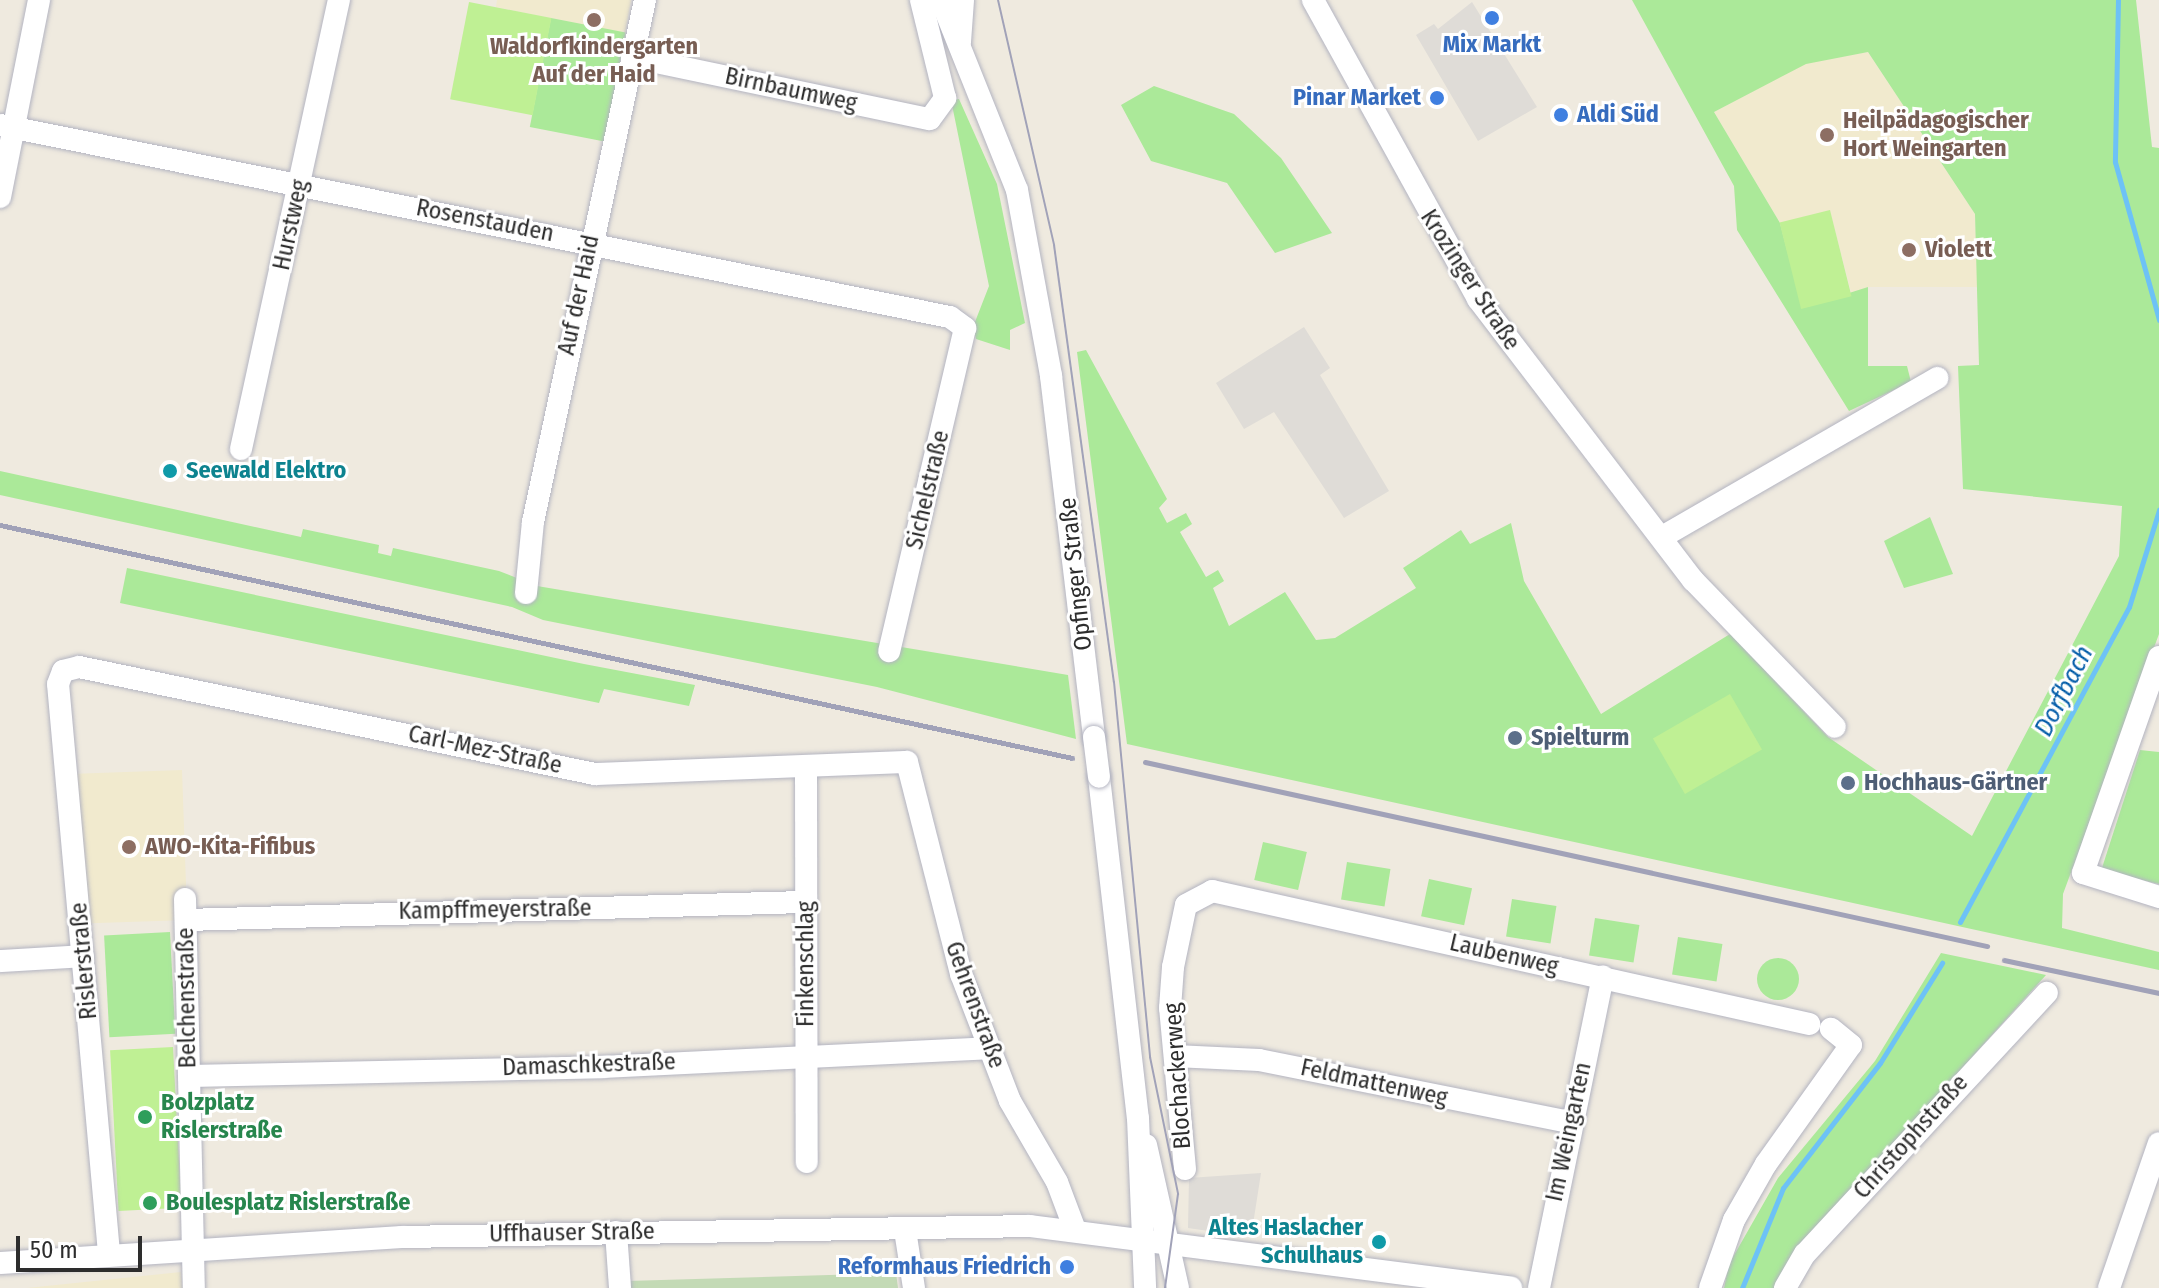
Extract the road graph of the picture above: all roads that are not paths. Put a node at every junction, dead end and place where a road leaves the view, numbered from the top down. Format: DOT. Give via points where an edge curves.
graph roads {
  1 [pos="39,0"];
  2 [pos="339,0"];
  3 [pos="645,0"];
  4 [pos="921,0"];
  5 [pos="941,0"];
  6 [pos="963,0"];
  7 [pos="1313,0"];
  8 [pos="960,42"];
  9 [pos="632,57"];
  10 [pos="7,126"];
  11 [pos="299,186"];
  12 [pos="0,197"];
  13 [pos="589,241"];
  14 [pos="965,328"];
  15 [pos="1937,378"];
  16 [pos="241,449"];
  17 [pos="1662,537"];
  18 [pos="526,593"];
  19 [pos="889,651"];
  20 [pos="2159,657"];
  21 [pos="63,671"];
  22 [pos="1835,727"];
  23 [pos="912,765"];
  24 [pos="806,766"];
  25 [pos="1199,895"];
  26 [pos="2159,897"];
  27 [pos="805,902"];
  28 [pos="185,910"];
  29 [pos="83,956"];
  30 [pos="0,961"];
  31 [pos="1603,977"];
  32 [pos="2047,993"];
  33 [pos="1809,1024"];
  34 [pos="1831,1029"];
  35 [pos="988,1048"];
  36 [pos="806,1055"];
  37 [pos="1175,1056"];
  38 [pos="189,1076"];
  39 [pos="1138,1118"];
  40 [pos="1570,1122"];
  41 [pos="2159,1143"];
  42 [pos="807,1162"];
  43 [pos="1185,1169"];
  44 [pos="905,1230"];
  45 [pos="1075,1230"];
  46 [pos="616,1232"];
  47 [pos="1144,1240"];
  48 [pos="1173,1246"];
  49 [pos="192,1247"];
  50 [pos="109,1253"];
  51 [pos="0,1263"];
  52 [pos="1458,1285"];
  53 [pos="194,1288"];
  54 [pos="620,1288"];
  55 [pos="914,1288"];
  56 [pos="1145,1288"];
  57 [pos="1178,1288"];
  58 [pos="1511,1288"];
  59 [pos="1539,1288"];
  60 [pos="1710,1288"];
  61 [pos="1785,1288"];
  62 [pos="2109,1288"];
  1 -- 10 [label="street"];
  2 -- 11 [label="street, Hurstweg"];
  3 -- 9 [label="street, Auf der Haid"];
  4 -- 9 [label="street, Birnbaumweg" via="944,104 930,119"];
  5 -- 8 [label="street, Opfinger Straße"];
  6 -- 8 [label="street, Opfinger Straße"];
  7 -- 17 [label="street, Krozinger Straße" via="1478,299 1586,448"];
  8 -- 39 [label="street, Opfinger Straße, bridge" via="973,93 1011,172 1037,291"];
  9 -- 13 [label="street, Auf der Haid"];
  10 -- 11 [label="street, Rosenstauden"];
  10 -- 12 [label="street"];
  11 -- 13 [label="street, Rosenstauden"];
  11 -- 16 [label="street, Hurstweg"];
  13 -- 14 [label="street, Rosenstauden" via="950,317"];
  13 -- 18 [label="street, Auf der Haid" via="533,522"];
  14 -- 19 [label="street, Sichelstraße"];
  15 -- 17 [label="street"];
  17 -- 22 [label="street, Krozinger Straße"];
  20 -- 26 [label="street" via="2083,873"];
  21 -- 24 [label="street, Carl-Mez-Straße" via="79,667 595,774"];
  21 -- 29 [label="street, Rislerstraße" via="58,684"];
  23 -- 24 [label="street, Carl-Mez-Straße"];
  23 -- 35 [label="street, Gehrenstraße" via="947,927"];
  24 -- 27 [label="street, Finkenschlag"];
  25 -- 31 [label="street, Laubenweg" via="1226,893"];
  25 -- 37 [label="street, Blochackerweg" via="1186,905 1173,967"];
  27 -- 28 [label="street, Kampffmeyerstraße"];
  27 -- 36 [label="street, Finkenschlag"];
  28 -- 38 [label="street, Belchenstraße"];
  29 -- 30 [label="street"];
  29 -- 50 [label="street, Rislerstraße"];
  31 -- 33 [label="street, Laubenweg"];
  31 -- 40 [label="street, Im Weingarten"];
  32 -- 61 [label="street, Christophstraße" via="1814,1244"];
  34 -- 60 [label="street" via="1851,1045 1766,1164 1734,1220"];
  35 -- 36 [label="street, Damaschkestraße"];
  35 -- 45 [label="street, Gehrenstraße"];
  36 -- 38 [label="street, Damaschkestraße"];
  36 -- 42 [label="street, Finkenschlag"];
  37 -- 40 [label="street, Feldmattenweg" via="1259,1060"];
  37 -- 43 [label="street, Blochackerweg"];
  38 -- 49 [label="street, Belchenstraße"];
  39 -- 47 [label="street, Opfinger Straße"];
  39 -- 48 [label="street, Opfinger Straße"];
  40 -- 59 [label="street, Im Weingarten"];
  41 -- 62 [label="street"];
  44 -- 45 [label="street, Uffhauser Straße"];
  44 -- 46 [label="street, Uffhauser Straße"];
  44 -- 55 [label="street"];
  45 -- 47 [label="street, Uffhauser Straße"];
  46 -- 49 [label="street, Uffhauser Straße"];
  46 -- 54 [label="street"];
  47 -- 48 [label="street, Uffhauser Straße"];
  47 -- 56 [label="street, Opfinger Straße"];
  48 -- 52 [label="street, Uffhauser Straße"];
  48 -- 57 [label="street, Opfinger Straße"];
  49 -- 50 [label="street, Uffhauser Straße"];
  49 -- 53 [label="street, Belchenstraße"];
  50 -- 51 [label="street, Uffhauser Straße"];
  52 -- 58 [label="street, Uffhauser Straße"];
}
